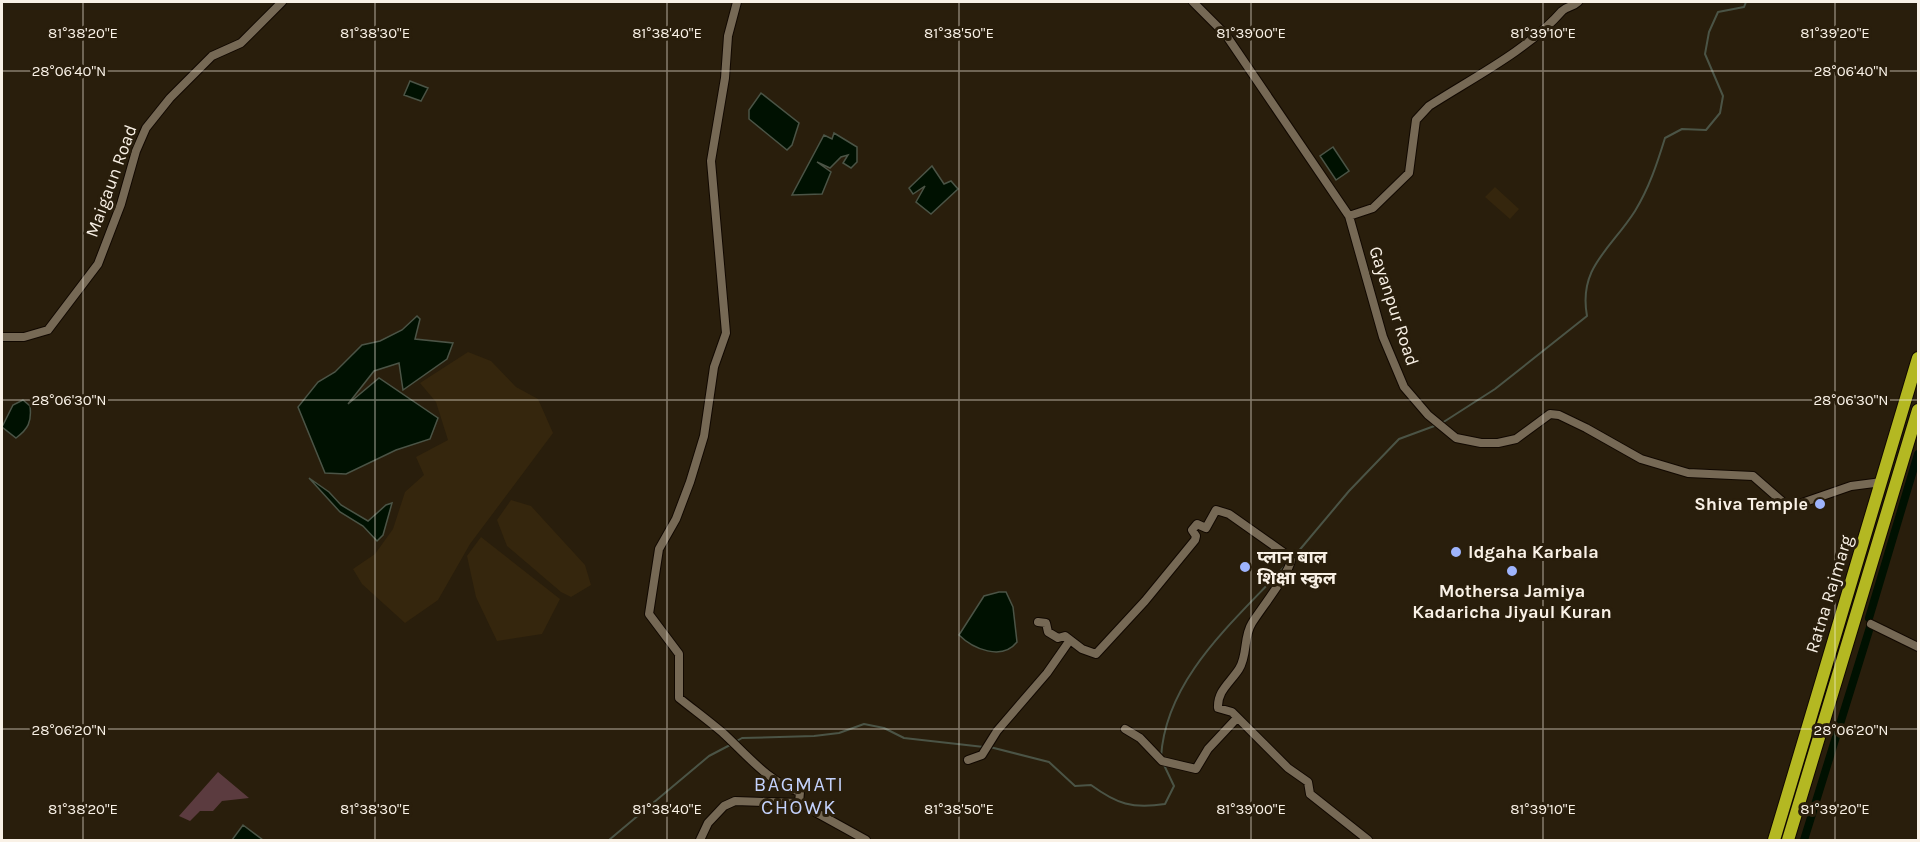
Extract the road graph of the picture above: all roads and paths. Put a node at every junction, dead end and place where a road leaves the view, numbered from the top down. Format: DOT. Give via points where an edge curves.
graph roads {
  1 [pos="282,2"];
  2 [pos="737,2"];
  3 [pos="1193,2"];
  4 [pos="1578,2"];
  5 [pos="1349,216"];
  6 [pos="2,337"];
  7 [pos="1918,358"];
  8 [pos="1918,410"];
  9 [pos="1882,482"];
  10 [pos="1038,622"];
  11 [pos="1871,624"];
  12 [pos="1070,640"];
  13 [pos="1918,647"];
  14 [pos="1237,718"];
  15 [pos="1125,729"];
  16 [pos="968,760"];
  17 [pos="798,803"];
  18 [pos="700,840"];
  19 [pos="866,840"];
  20 [pos="1368,840"];
  21 [pos="1774,840"];
  22 [pos="1788,840"];
  1 -- 6 [label="street, Maigaun Road" via="241,43 212,56 146,128 98,264 48,330 24,337"];
  2 -- 17 [label="street" via="728,36 711,161 726,333 714,367 704,436 690,483 659,549 650,614 679,654 679,698 789,789 800,792"];
  3 -- 5 [label="street, Gayanpur Road" via="1226,35"];
  4 -- 5 [label="street" via="1564,9 1557,20 1535,37 1430,106 1416,120 1409,173 1373,208"];
  5 -- 9 [label="street, Gayanpur Road" via="1392,361 1404,387 1428,415 1456,438 1498,443 1516,438 1550,414 1559,415 1641,459 1688,473 1753,476 1785,504 1799,504 1851,486"];
  7 -- 9 [label="highway, Ratna Rajmarg"];
  8 -- 22 [label="highway, Ratna Rajmarg"];
  9 -- 21 [label="highway, Ratna Rajmarg"];
  10 -- 12 [label="street" via="1046,623 1048,632 1058,639 1065,636"];
  11 -- 13 [label="street"];
  12 -- 14 [label="street" via="1096,654 1179,561 1195,540 1192,530 1197,524 1206,528 1216,510 1229,514 1290,560 1290,568 1249,628 1239,670 1221,690 1218,708"];
  12 -- 16 [label="street" via="982,755"];
  14 -- 15 [label="street" via="1208,749 1196,769 1162,761 1140,738"];
  14 -- 20 [label="street" via="1308,782 1310,794"];
  17 -- 18 [label="street" via="735,801 724,806 708,823"];
  17 -- 19 [label="street"];
}
